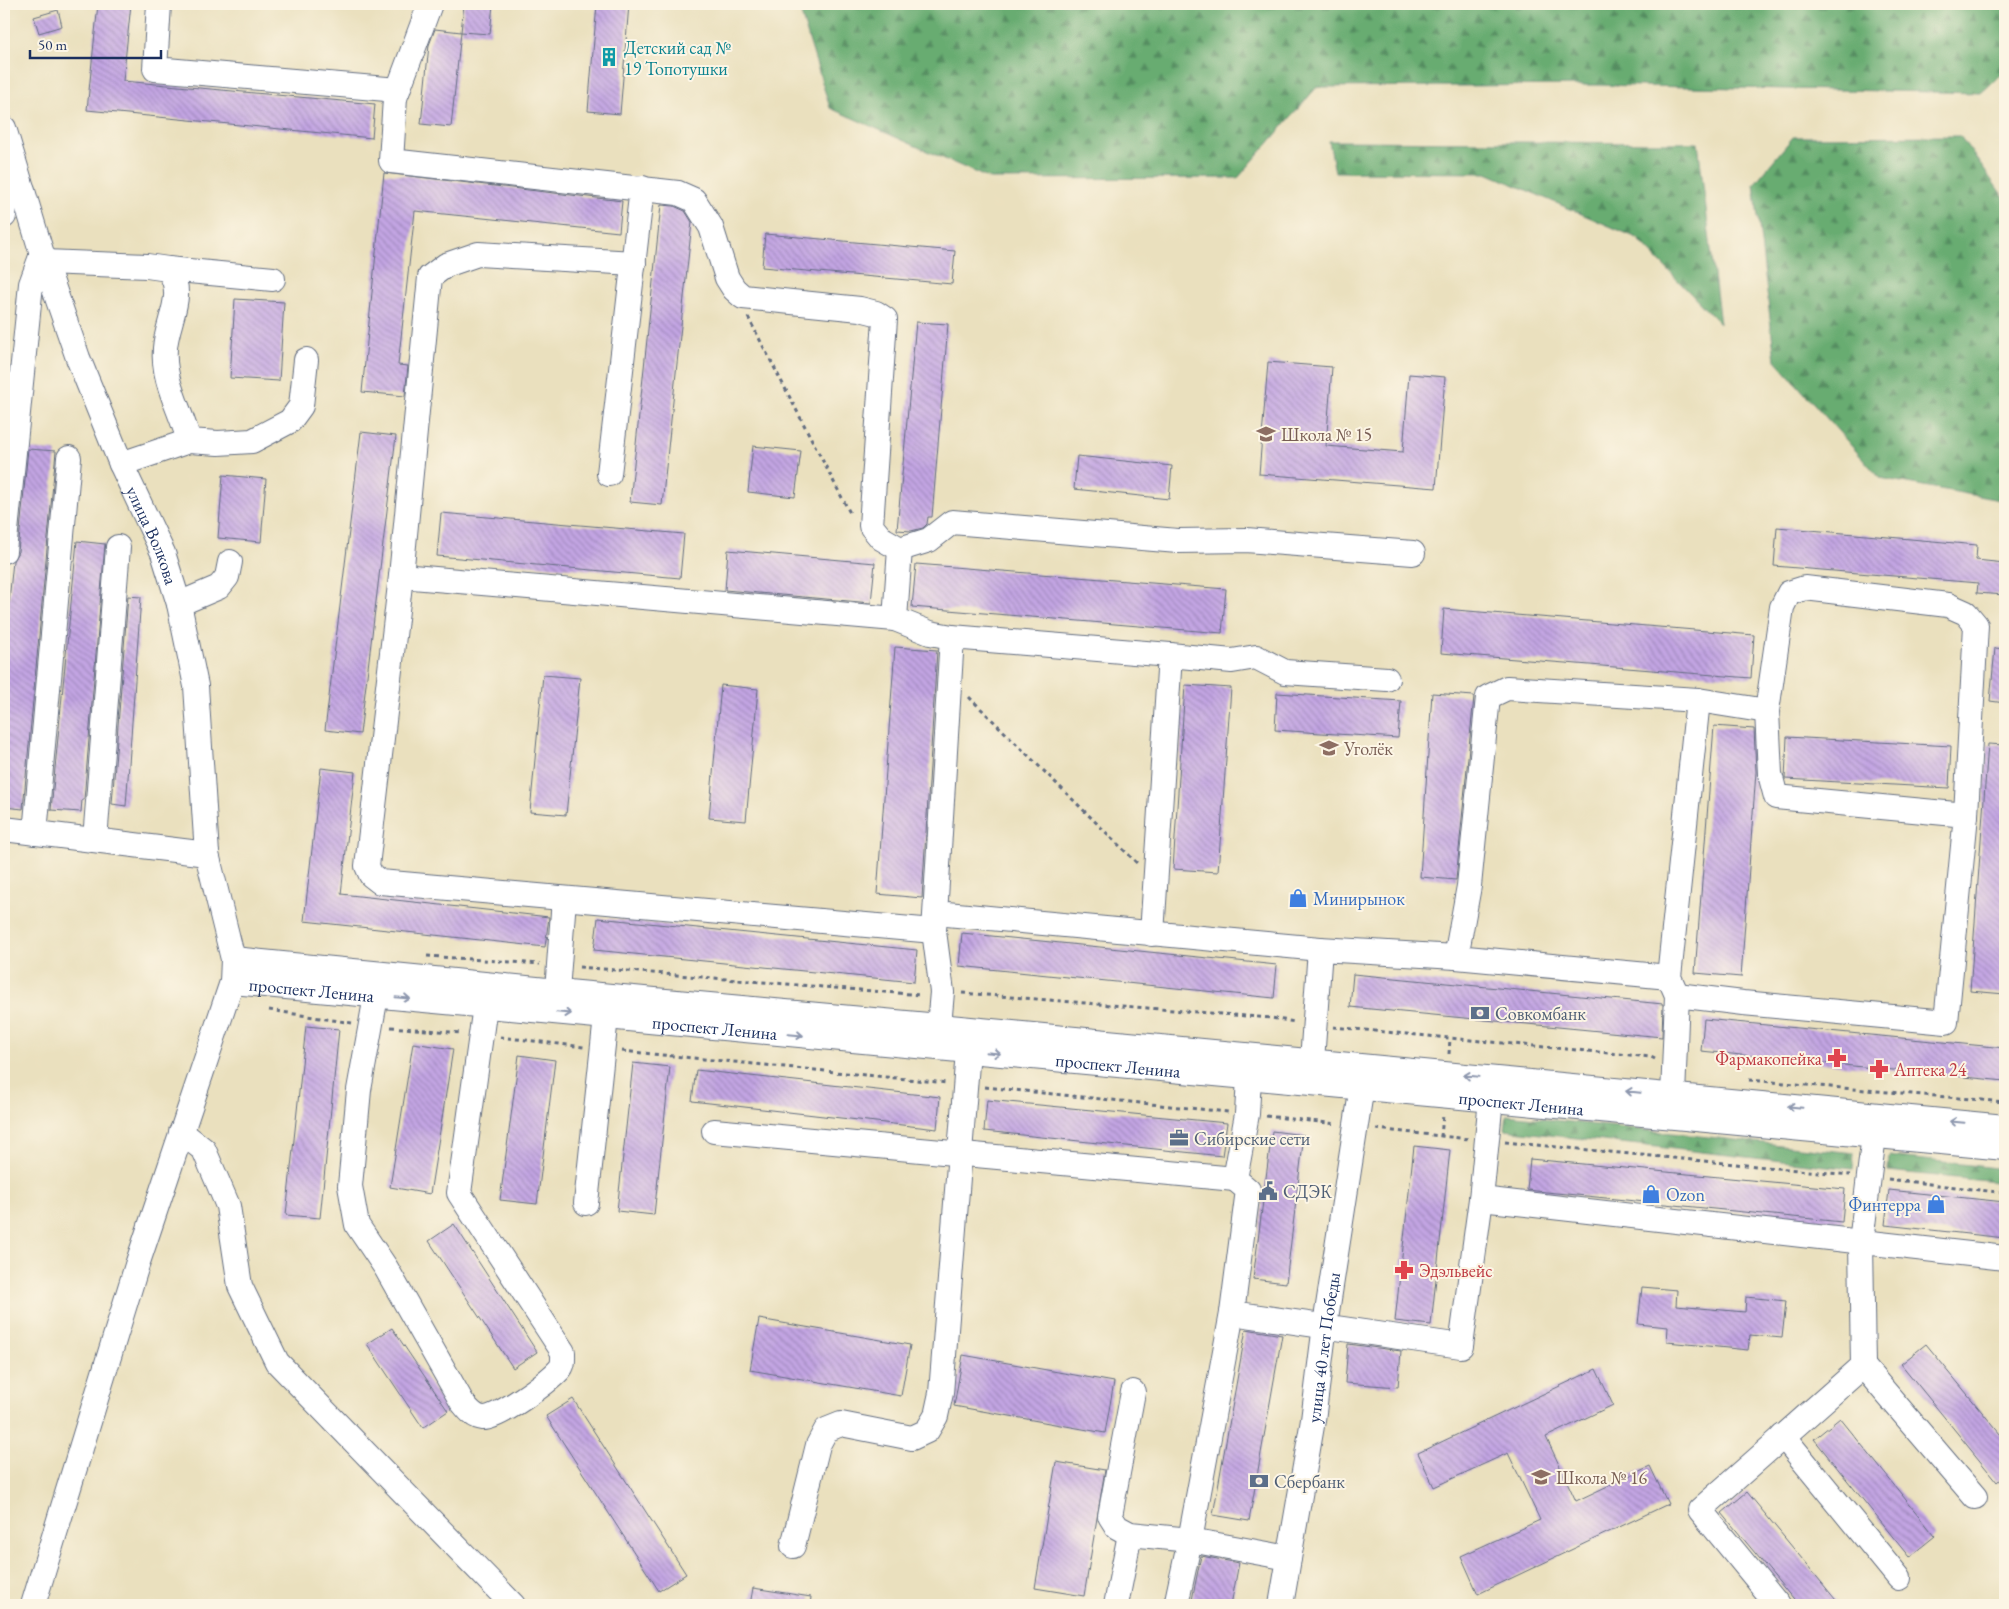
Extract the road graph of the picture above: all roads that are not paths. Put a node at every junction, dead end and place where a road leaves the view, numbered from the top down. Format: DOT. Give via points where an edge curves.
graph roads {
  1 [pos="159,4"];
  2 [pos="430,4"];
  3 [pos="398,90"];
  4 [pos="4,128"];
  5 [pos="642,188"];
  6 [pos="23,190"];
  7 [pos="4,216"];
  8 [pos="44,258"];
  9 [pos="634,263"];
  10 [pos="168,269"];
  11 [pos="273,279"];
  12 [pos="306,360"];
  13 [pos="189,441"];
  14 [pos="69,458"];
  15 [pos="121,464"];
  16 [pos="609,474"];
  17 [pos="118,547"];
  18 [pos="900,549"];
  19 [pos="4,551"];
  20 [pos="1412,553"];
  21 [pos="230,562"];
  22 [pos="401,576"];
  23 [pos="179,604"];
  24 [pos="895,619"];
  25 [pos="952,637"];
  26 [pos="1170,655"];
  27 [pos="1387,679"];
  28 [pos="1698,700"];
  29 [pos="1767,711"];
  30 [pos="1966,815"];
  31 [pos="4,829"];
  32 [pos="35,833"];
  33 [pos="95,840"];
  34 [pos="207,854"];
  35 [pos="564,899"];
  36 [pos="935,922"];
  37 [pos="1152,934"];
  38 [pos="1320,949"];
  39 [pos="1456,957"];
  40 [pos="233,959"];
  41 [pos="232,982"];
  42 [pos="1673,986"];
  43 [pos="557,992"];
  44 [pos="376,996"];
  45 [pos="485,1006"];
  46 [pos="606,1018"];
  47 [pos="939,1026"];
  48 [pos="968,1051"];
  49 [pos="1312,1061"];
  50 [pos="1249,1077"];
  51 [pos="1364,1077"];
  52 [pos="1673,1096"];
  53 [pos="1491,1099"];
  54 [pos="2005,1127"];
  55 [pos="714,1131"];
  56 [pos="181,1132"];
  57 [pos="1874,1135"];
  58 [pos="2005,1148"];
  59 [pos="960,1154"];
  60 [pos="1235,1179"];
  61 [pos="1481,1199"];
  62 [pos="586,1203"];
  63 [pos="1861,1242"];
  64 [pos="2005,1258"];
  65 [pos="1232,1313"];
  66 [pos="1325,1325"];
  67 [pos="1863,1366"];
  68 [pos="1133,1392"];
  69 [pos="1783,1436"];
  70 [pos="1974,1497"];
  71 [pos="1130,1534"];
  72 [pos="1190,1540"];
  73 [pos="793,1546"];
  74 [pos="1289,1558"];
  75 [pos="1899,1578"];
  76 [pos="34,1605"];
  77 [pos="513,1605"];
  78 [pos="1116,1605"];
  79 [pos="1176,1605"];
  80 [pos="1281,1605"];
  81 [pos="1778,1605"];
  1 -- 3 [label="street" via="155,69"];
  2 -- 3 [label="street"];
  3 -- 5 [label="street" via="391,161"];
  4 -- 6 [label="street, улица Волкова"];
  5 -- 9 [label="street"];
  5 -- 18 [label="street" via="678,193 694,200 711,227 726,278 743,296 860,309 885,318 871,526 881,538"];
  6 -- 7 [label="street" via="5,204"];
  6 -- 8 [label="street, улица Волкова"];
  8 -- 10 [label="street"];
  8 -- 15 [label="street, улица Волкова" via="78,358"];
  8 -- 19 [label="street" via="32,284"];
  9 -- 16 [label="street"];
  9 -- 22 [label="street" via="478,254 446,265 430,277"];
  10 -- 11 [label="street"];
  10 -- 13 [label="street" via="177,292 164,348 169,387"];
  12 -- 13 [label="street" via="301,406 290,421 252,441"];
  13 -- 15 [label="street"];
  14 -- 32 [label="street"];
  15 -- 23 [label="street, улица Волкова" via="163,553"];
  17 -- 33 [label="street"];
  18 -- 20 [label="street" via="929,540 952,522 1178,541 1246,540"];
  18 -- 24 [label="street"];
  21 -- 23 [label="street" via="227,578 219,587"];
  22 -- 24 [label="street"];
  22 -- 35 [label="street" via="367,866 371,875 380,882"];
  23 -- 34 [label="street, улица Волкова" via="196,686"];
  24 -- 25 [label="street" via="930,633"];
  25 -- 26 [label="street"];
  25 -- 36 [label="street"];
  26 -- 27 [label="street" via="1232,660 1256,657 1285,672"];
  26 -- 37 [label="street"];
  28 -- 29 [label="street"];
  28 -- 39 [label="street" via="1507,688 1488,697 1469,886"];
  28 -- 42 [label="street"];
  29 -- 30 [label="street" via="1770,774 1776,796"];
  29 -- 30 [label="street" via="1782,607 1789,593 1805,588 1948,605 1966,613 1976,625"];
  30 -- 42 [label="street" via="1946,1022 1743,1003"];
  31 -- 32 [label="street"];
  32 -- 33 [label="street"];
  33 -- 34 [label="street"];
  34 -- 40 [label="street, улица Волкова"];
  35 -- 36 [label="street"];
  35 -- 43 [label="street"];
  36 -- 37 [label="street"];
  36 -- 47 [label="street" via="942,992"];
  37 -- 38 [label="street"];
  38 -- 39 [label="street"];
  38 -- 49 [label="street"];
  39 -- 42 [label="street"];
  40 -- 41 [label="street, улица Волкова"];
  40 -- 43 [label="street, проспект Ленина"];
  41 -- 44 [label="street, проспект Ленина"];
  41 -- 56 [label="street, улица Волкова"];
  42 -- 52 [label="street"];
  43 -- 47 [label="street, проспект Ленина"];
  44 -- 45 [label="street, проспект Ленина, one-way"];
  44 -- 45 [label="street" via="359,1090 350,1186 357,1225 386,1268 458,1395 472,1414 482,1418 501,1414 546,1382 563,1364 563,1352 459,1193"];
  45 -- 46 [label="street, проспект Ленина, one-way"];
  46 -- 48 [label="street, проспект Ленина, one-way"];
  46 -- 62 [label="street"];
  47 -- 49 [label="street, проспект Ленина"];
  48 -- 50 [label="street, проспект Ленина, one-way"];
  48 -- 59 [label="street"];
  49 -- 51 [label="street, проспект Ленина"];
  50 -- 51 [label="street, проспект Ленина"];
  50 -- 60 [label="street"];
  52 -- 51 [label="street, проспект Ленина, one-way"];
  51 -- 53 [label="street, проспект Ленина"];
  51 -- 66 [label="street, улица 40 лет Победы"];
  54 -- 52 [label="street, проспект Ленина, one-way"];
  53 -- 57 [label="street, проспект Ленина"];
  53 -- 61 [label="street"];
  55 -- 59 [label="street"];
  56 -- 76 [label="street, улица Волкова" via="137,1265"];
  56 -- 77 [label="street" via="204,1150 228,1206 240,1286 277,1362"];
  57 -- 58 [label="street, проспект Ленина"];
  57 -- 63 [label="street"];
  59 -- 60 [label="street"];
  59 -- 73 [label="street" via="941,1393 936,1416 927,1431 912,1438 841,1424 826,1430 818,1445"];
  60 -- 65 [label="street" via="1248,1190"];
  61 -- 63 [label="street"];
  61 -- 66 [label="street" via="1461,1346"];
  63 -- 64 [label="street"];
  63 -- 67 [label="street"];
  65 -- 66 [label="street"];
  65 -- 72 [label="street"];
  66 -- 74 [label="street, улица 40 лет Победы" via="1313,1420"];
  67 -- 69 [label="street"];
  67 -- 70 [label="street"];
  68 -- 71 [label="street" via="1110,1516 1117,1527"];
  69 -- 75 [label="street"];
  69 -- 81 [label="street" via="1700,1510"];
  71 -- 72 [label="street"];
  71 -- 78 [label="street"];
  72 -- 74 [label="street"];
  72 -- 79 [label="street"];
  74 -- 80 [label="street, улица 40 лет Победы"];
}
